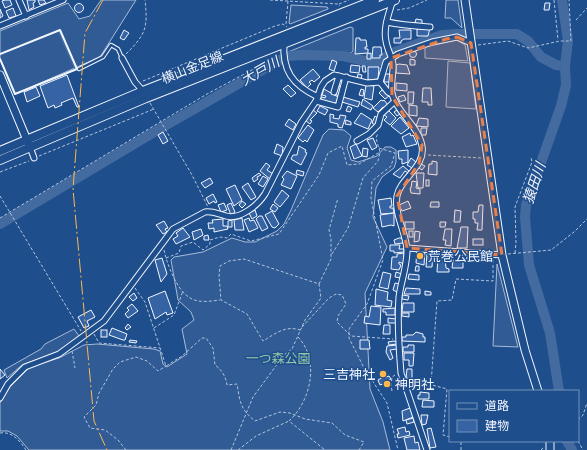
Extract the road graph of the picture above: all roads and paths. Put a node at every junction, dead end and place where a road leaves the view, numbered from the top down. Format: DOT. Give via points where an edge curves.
graph roads {
  1 [pos="19,0"];
  2 [pos="63,0"];
  3 [pos="145,0"];
  4 [pos="270,0"];
  5 [pos="349,0"];
  6 [pos="375,0"];
  7 [pos="394,0"];
  8 [pos="427,0"];
  9 [pos="466,0"];
  10 [pos="554,0"];
  11 [pos="568,0"];
  12 [pos="288,1"];
  13 [pos="54,2"];
  14 [pos="338,4"];
  15 [pos="587,8"];
  16 [pos="390,10"];
  17 [pos="346,11"];
  18 [pos="26,16"];
  19 [pos="576,20"];
  20 [pos="387,22"];
  21 [pos="286,25"];
  22 [pos="0,26"];
  23 [pos="430,27"];
  24 [pos="471,38"];
  25 [pos="284,39"];
  26 [pos="559,41"];
  27 [pos="284,54"];
  28 [pos="122,58"];
  29 [pos="391,58"];
  30 [pos="79,69"];
  31 [pos="0,75"];
  32 [pos="339,76"];
  33 [pos="346,77"];
  34 [pos="380,82"];
  35 [pos="137,84"];
  36 [pos="334,92"];
  37 [pos="145,94"];
  38 [pos="392,94"];
  39 [pos="317,99"];
  40 [pos="395,101"];
  41 [pos="154,109"];
  42 [pos="380,121"];
  43 [pos="162,122"];
  44 [pos="357,141"];
  45 [pos="28,143"];
  46 [pos="380,148"];
  47 [pos="0,151"];
  48 [pos="380,152"];
  49 [pos="421,155"];
  50 [pos="531,157"];
  51 [pos="34,158"];
  52 [pos="487,158"];
  53 [pos="0,160"];
  54 [pos="0,172"];
  55 [pos="0,196"];
  56 [pos="338,198"];
  57 [pos="209,211"];
  58 [pos="10,213"];
  59 [pos="0,218"];
  60 [pos="587,219"];
  61 [pos="163,243"];
  62 [pos="406,248"];
  63 [pos="332,254"];
  64 [pos="492,254"];
  65 [pos="502,254"];
  66 [pos="166,258"];
  67 [pos="132,284"];
  68 [pos="319,284"];
  69 [pos="183,291"];
  70 [pos="221,300"];
  71 [pos="154,328"];
  72 [pos="301,328"];
  73 [pos="92,330"];
  74 [pos="300,330"];
  75 [pos="83,335"];
  76 [pos="298,336"];
  77 [pos="400,340"];
  78 [pos="71,346"];
  79 [pos="160,348"];
  80 [pos="166,366"];
  81 [pos="75,368"];
  82 [pos="394,376"];
  83 [pos="0,384"];
  84 [pos="8,384"];
  85 [pos="391,388"];
  86 [pos="538,390"];
  87 [pos="0,398"];
  88 [pos="587,403"];
  89 [pos="246,414"];
  90 [pos="296,414"];
  91 [pos="579,419"];
  92 [pos="289,421"];
  93 [pos="0,433"];
  94 [pos="449,437"];
  95 [pos="26,450"];
  96 [pos="126,450"];
  97 [pos="231,450"];
  98 [pos="238,450"];
  99 [pos="325,450"];
  100 [pos="359,450"];
  101 [pos="398,450"];
  102 [pos="428,450"];
  1 -- 18 [label="street"];
  2 -- 13 [label="street"];
  3 -- 28 [label="path" via="146,30 142,38"];
  4 -- 12 [label="path"];
  5 -- 14 [label="path"];
  6 -- 17 [label="main road, 横山金足線"];
  7 -- 16 [label="street"];
  7 -- 25 [label="main road, 横山金足線"];
  8 -- 16 [label="path" via="409,8"];
  9 -- 24 [label="street"];
  10 -- 26 [label="path"];
  11 -- 26 [label="path" via="571,41"];
  12 -- 14 [label="path"];
  12 -- 21 [label="path"];
  13 -- 18 [label="street"];
  14 -- 17 [label="path"];
  15 -- 19 [label="path"];
  16 -- 20 [label="street"];
  17 -- 25 [label="main road, 横山金足線"];
  18 -- 22 [label="street"];
  20 -- 23 [label="street"];
  20 -- 29 [label="street" via="386,40"];
  21 -- 25 [label="path"];
  21 -- 35 [label="path" via="275,26"];
  24 -- 26 [label="path" via="478,45 508,41 528,48"];
  24 -- 29 [label="street" via="446,39 416,47"];
  24 -- 52 [label="street"];
  25 -- 27 [label="street"];
  25 -- 37 [label="main road, 横山金足線"];
  27 -- 39 [label="street" via="289,74"];
  27 -- 43 [label="path" via="207,94"];
  28 -- 30 [label="lane" via="118,49 110,45 103,57"];
  28 -- 35 [label="street"];
  29 -- 34 [label="street" via="386,62"];
  29 -- 38 [label="street"];
  31 -- 45 [label="street"];
  32 -- 33 [label="street"];
  32 -- 36 [label="street"];
  32 -- 39 [label="street" via="334,75 325,81"];
  33 -- 34 [label="street" via="366,83"];
  33 -- 39 [label="street" via="338,107"];
  34 -- 38 [label="street"];
  35 -- 37 [label="street"];
  37 -- 41 [label="path"];
  37 -- 45 [label="main road, 横山金足線"];
  38 -- 40 [label="street"];
  39 -- 57 [label="street" via="301,123 259,203 231,217"];
  40 -- 42 [label="street" via="381,114"];
  40 -- 49 [label="street" via="418,136 422,145"];
  41 -- 43 [label="path"];
  41 -- 51 [label="path"];
  42 -- 44 [label="street" via="369,134"];
  42 -- 46 [label="path" via="376,138"];
  43 -- 57 [label="path"];
  43 -- 58 [label="path"];
  45 -- 47 [label="main road, 横山金足線"];
  45 -- 51 [label="street"];
  45 -- 53 [label="main road, 横山金足線"];
  46 -- 48 [label="path"];
  46 -- 101 [label="path" via="395,153 391,166 372,180 371,198 383,260 367,304 349,329 349,338 364,368 387,403"];
  48 -- 63 [label="path" via="378,161 363,178 348,228"];
  48 -- 66 [label="path" via="359,164 347,165 342,146 328,153 319,175 279,234 251,241 231,234 227,238 220,236 210,240 210,244 203,250 192,242 181,246 179,253"];
  49 -- 52 [label="path"];
  49 -- 62 [label="street" via="419,163 397,196"];
  50 -- 60 [label="path" via="532,162 515,207 515,253 551,250"];
  51 -- 54 [label="path"];
  52 -- 65 [label="street"];
  55 -- 58 [label="path"];
  56 -- 63 [label="path" via="329,230"];
  57 -- 61 [label="street" via="190,218 173,230"];
  58 -- 59 [label="path"];
  58 -- 75 [label="path"];
  61 -- 66 [label="path"];
  61 -- 67 [label="street"];
  62 -- 64 [label="street"];
  62 -- 77 [label="street" via="406,266 398,309"];
  63 -- 68 [label="path" via="332,260"];
  64 -- 65 [label="street"];
  64 -- 94 [label="path" via="493,281 456,278 452,300 437,300 432,384 447,389 443,435"];
  65 -- 86 [label="street" via="525,350"];
  66 -- 69 [label="path" via="176,282"];
  67 -- 71 [label="path" via="145,302"];
  67 -- 73 [label="street" via="104,321"];
  68 -- 70 [label="path" via="244,259 229,261 220,266"];
  68 -- 72 [label="path" via="321,298"];
  69 -- 70 [label="path" via="198,301"];
  69 -- 71 [label="path" via="174,315"];
  70 -- 74 [label="path" via="247,314 263,342 279,331 292,327"];
  71 -- 79 [label="path"];
  72 -- 74 [label="path"];
  72 -- 77 [label="path" via="329,298 336,294 342,295 346,304 337,322 351,336"];
  73 -- 75 [label="street"];
  73 -- 79 [label="path" via="99,343"];
  74 -- 76 [label="path"];
  75 -- 78 [label="street"];
  76 -- 89 [label="path" via="292,349 284,355 253,396"];
  76 -- 90 [label="path" via="311,367 310,383"];
  77 -- 102 [label="street" via="401,373"];
  78 -- 81 [label="path"];
  78 -- 84 [label="street" via="45,360 31,363"];
  79 -- 80 [label="path"];
  80 -- 89 [label="path" via="202,338 206,338 213,348 215,365 226,378 227,385 237,384 240,405"];
  80 -- 96 [label="path" via="158,371 147,361 136,357 120,362 99,393 96,406 84,417 90,428 106,430"];
  82 -- 85 [label="path"];
  83 -- 84 [label="street"];
  84 -- 87 [label="street"];
  88 -- 91 [label="path" via="584,415"];
  89 -- 90 [label="path" via="255,420 280,412"];
  89 -- 97 [label="path"];
  90 -- 92 [label="path"];
  90 -- 100 [label="path" via="305,419 332,423 345,435 364,442"];
  92 -- 98 [label="path" via="256,436"];
  92 -- 99 [label="path"];
  93 -- 95 [label="path" via="6,432 15,437"];
}
